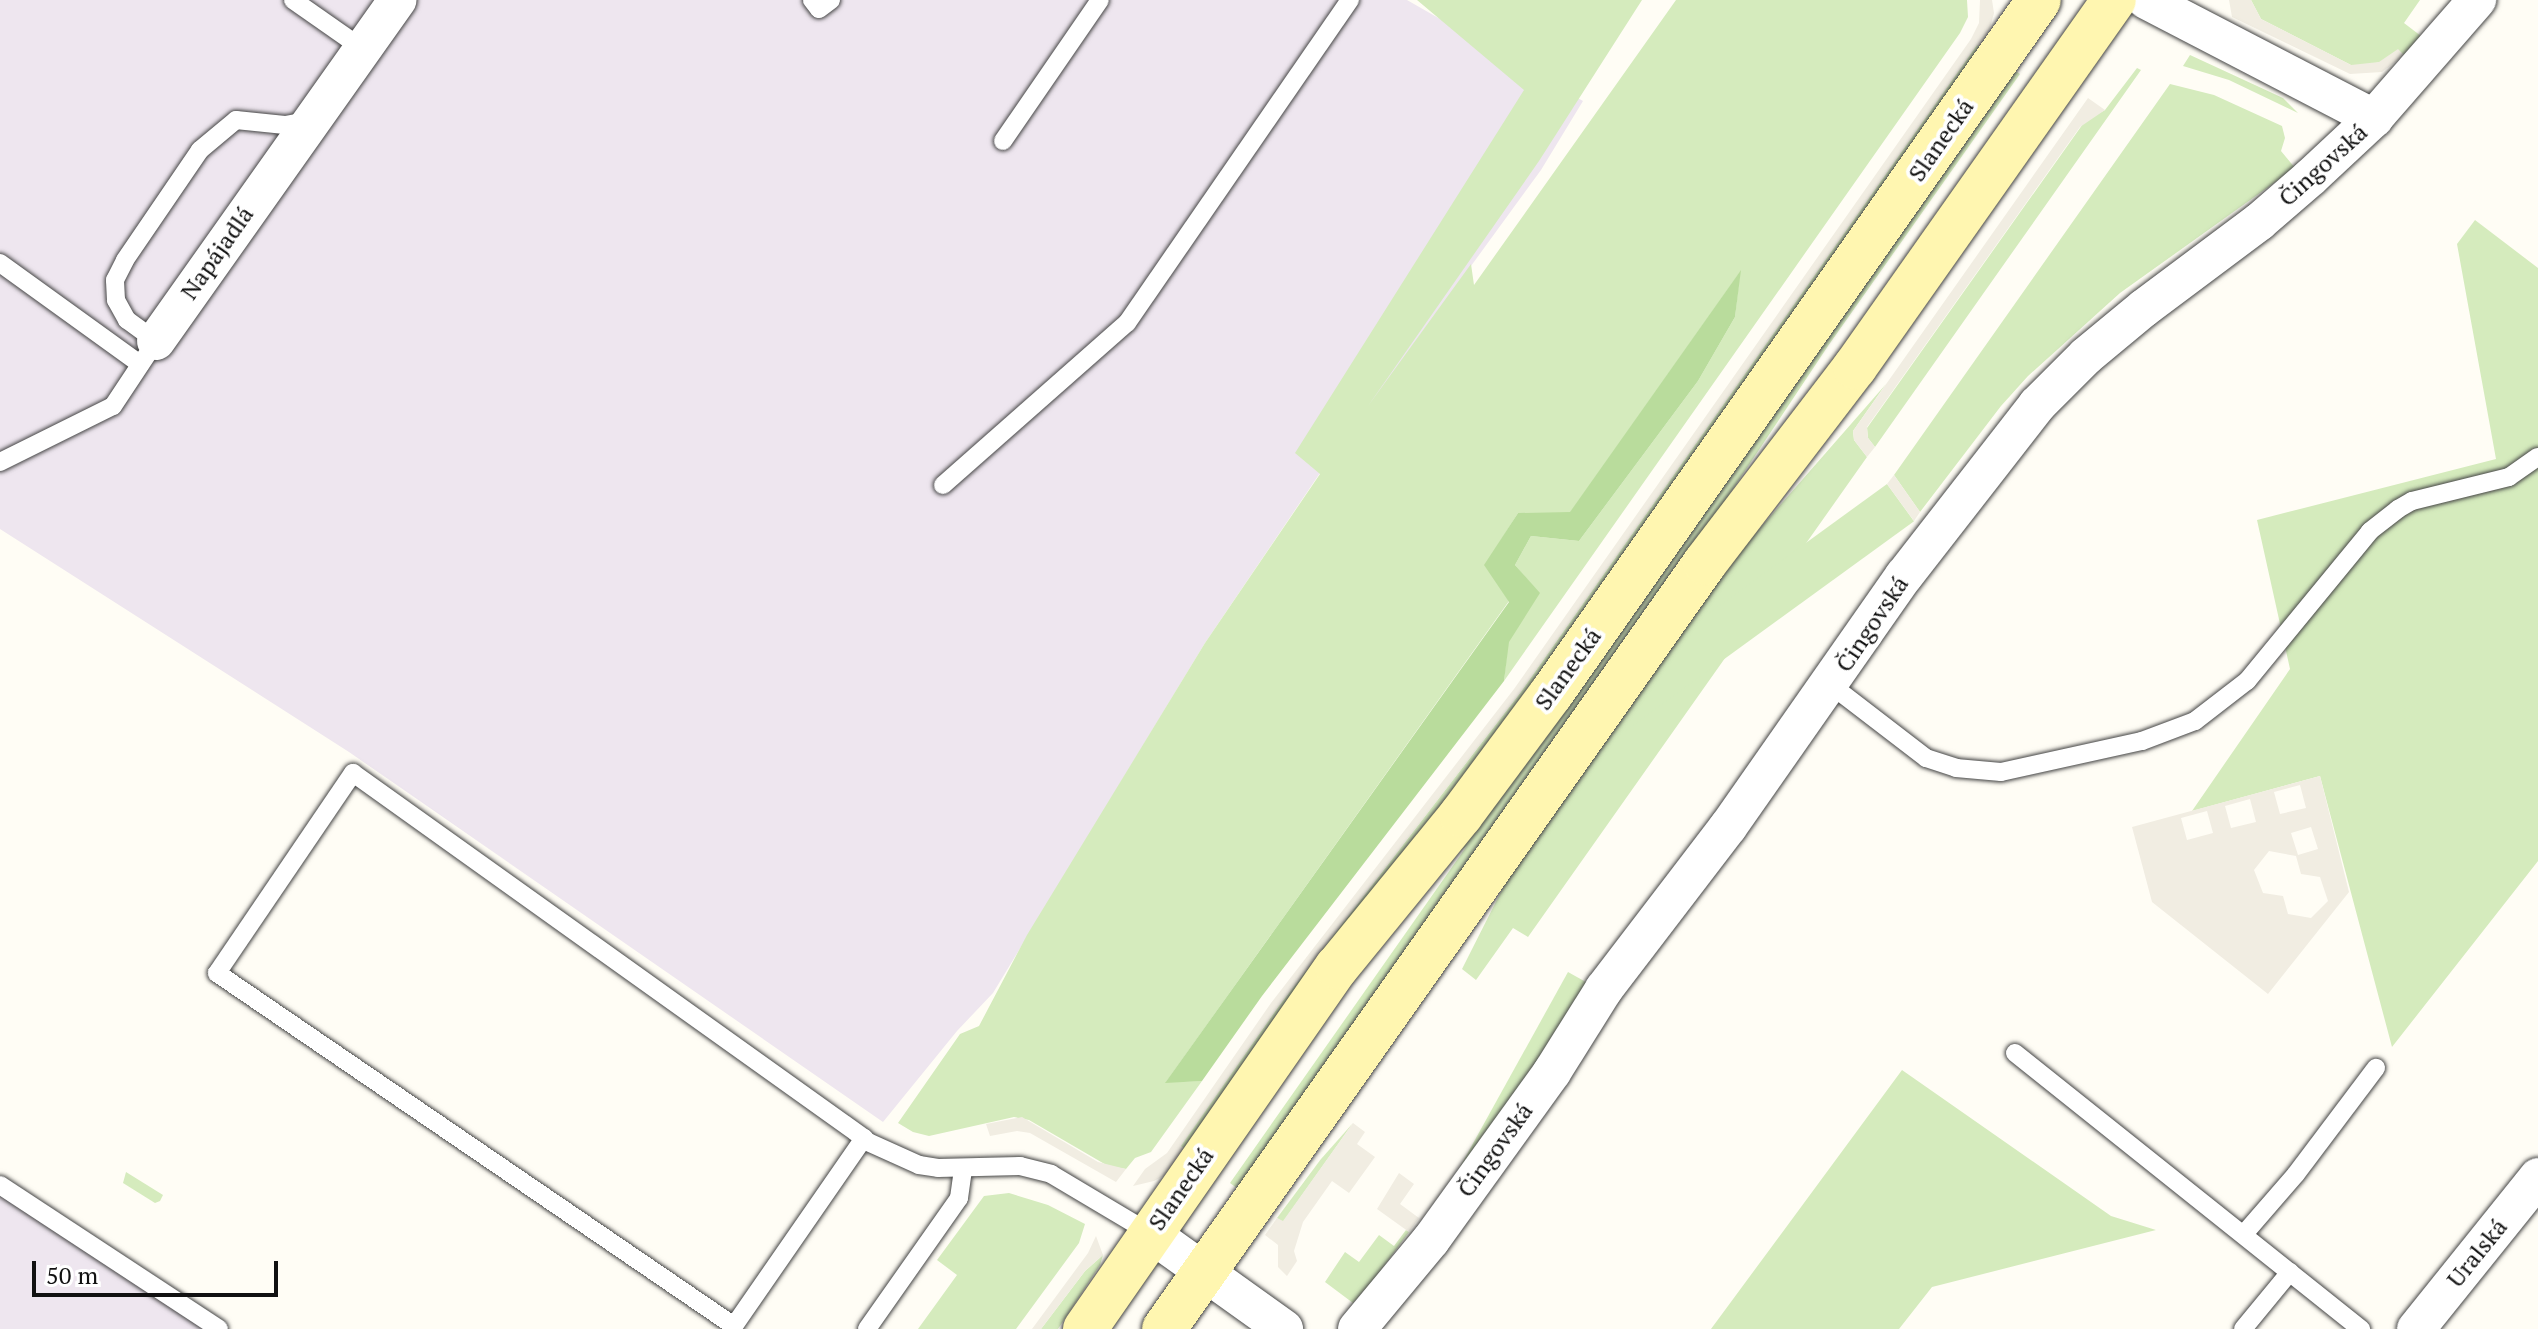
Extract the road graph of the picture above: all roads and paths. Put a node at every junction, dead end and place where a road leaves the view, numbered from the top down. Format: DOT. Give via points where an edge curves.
graph roads {
  1 [pos="293,0"];
  2 [pos="397,0"];
  3 [pos="812,0"];
  4 [pos="831,0"];
  5 [pos="1100,0"];
  6 [pos="1350,0"];
  7 [pos="2039,0"];
  8 [pos="2114,0"];
  9 [pos="2146,0"];
  10 [pos="2477,0"];
  11 [pos="363,49"];
  12 [pos="2374,118"];
  13 [pos="311,120"];
  14 [pos="1003,141"];
  15 [pos="0,263"];
  16 [pos="148,352"];
  17 [pos="2538,457"];
  18 [pos="0,462"];
  19 [pos="943,485"];
  20 [pos="1831,685"];
  21 [pos="2015,1053"];
  22 [pos="2376,1068"];
  23 [pos="864,1138"];
  24 [pos="963,1168"];
  25 [pos="2538,1177"];
  26 [pos="0,1185"];
  27 [pos="1150,1233"];
  28 [pos="2244,1234"];
  29 [pos="1206,1271"];
  30 [pos="2290,1272"];
  31 [pos="736,1328"];
  32 [pos="219,1329"];
  33 [pos="867,1329"];
  34 [pos="1085,1329"];
  35 [pos="1164,1329"];
  36 [pos="1284,1329"];
  37 [pos="1357,1329"];
  38 [pos="2243,1329"];
  39 [pos="2361,1329"];
  40 [pos="2416,1329"];
  1 -- 11 [label="lane"];
  2 -- 11 [label="street, Napájadlá"];
  3 -- 4 [label="lane" via="819,9"];
  5 -- 14 [label="lane"];
  6 -- 19 [label="lane" via="1127,323"];
  7 -- 27 [label="main road, Slanecká" via="1551,694 1337,967"];
  8 -- 29 [label="main road" via="1855,367 1705,563"];
  9 -- 12 [label="street"];
  10 -- 12 [label="street, Čingovská"];
  11 -- 13 [label="street, Napájadlá"];
  12 -- 20 [label="street, Čingovská" via="2259,222 2098,346 2037,405 1904,576"];
  13 -- 16 [label="street, Napájadlá"];
  13 -- 16 [label="lane" via="285,125 236,120 200,150 115,280 116,300"];
  15 -- 16 [label="lane"];
  16 -- 18 [label="lane, Napájadlá" via="113,406"];
  17 -- 20 [label="lane" via="2509,477 2398,509 2352,551 2247,681 2195,721 2142,741 2001,772 1956,768 1926,758"];
  20 -- 37 [label="street, Čingovská" via="1604,989 1552,1072 1431,1240"];
  21 -- 28 [label="lane"];
  22 -- 28 [label="lane"];
  23 -- 24 [label="lane" via="919,1165"];
  23 -- 31 [label="lane"];
  23 -- 31 [label="lane" via="353,773 217,973"];
  24 -- 27 [label="lane" via="1020,1166 1051,1174"];
  24 -- 33 [label="lane" via="959,1198"];
  25 -- 40 [label="street, Uralská"];
  26 -- 32 [label="lane"];
  27 -- 29 [label="street"];
  27 -- 34 [label="main road, Slanecká"];
  28 -- 30 [label="lane"];
  29 -- 35 [label="main road"];
  29 -- 36 [label="street"];
  30 -- 38 [label="lane"];
  30 -- 39 [label="lane"];
}
